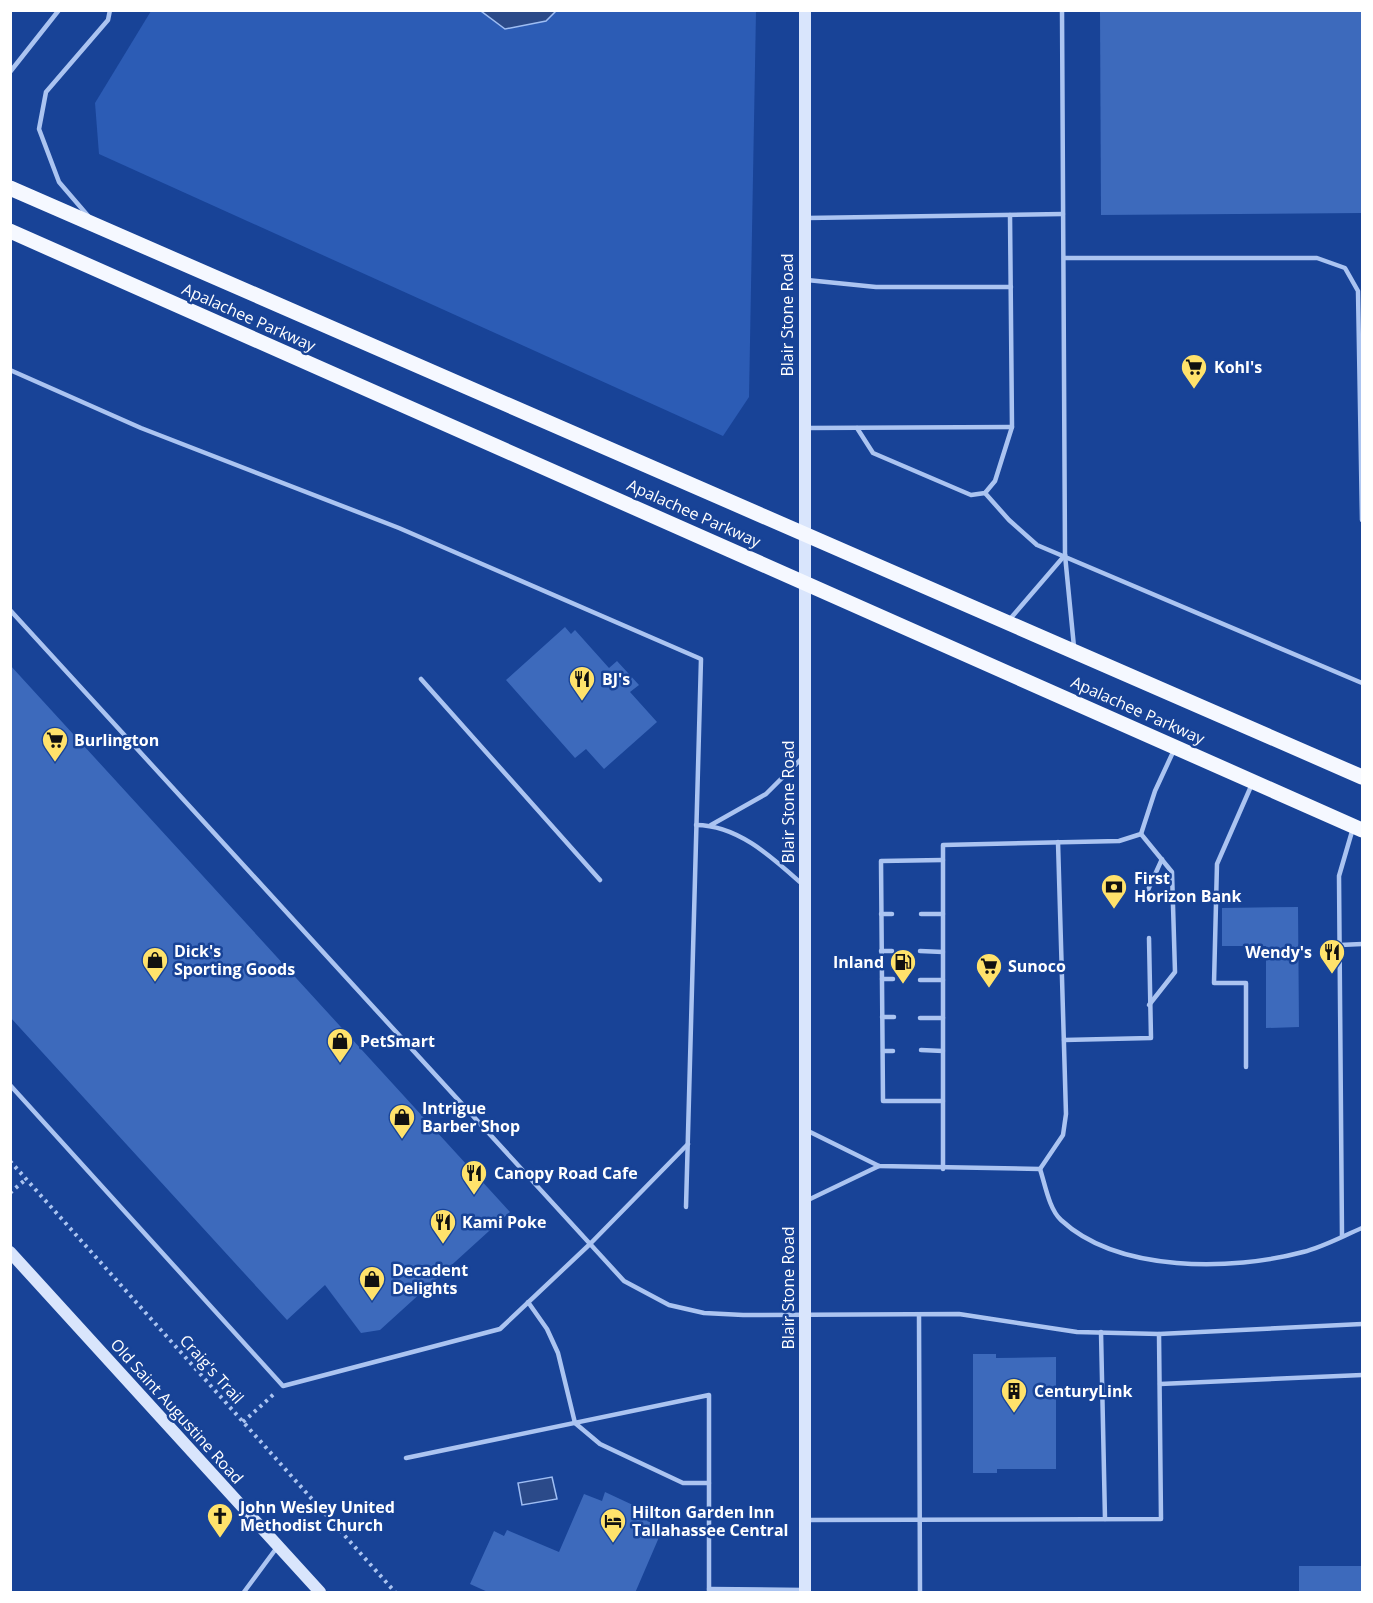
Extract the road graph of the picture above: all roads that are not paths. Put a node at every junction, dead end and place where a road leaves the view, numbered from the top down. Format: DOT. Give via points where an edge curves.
graph roads {
  1 [pos="58,10"];
  2 [pos="110,10"];
  3 [pos="805,10"];
  4 [pos="1062,10"];
  5 [pos="10,72"];
  6 [pos="10,188"];
  7 [pos="1063,214"];
  8 [pos="1010,215"];
  9 [pos="804,218"];
  10 [pos="97,226"];
  11 [pos="10,231"];
  12 [pos="1064,258"];
  13 [pos="804,280"];
  14 [pos="1011,287"];
  15 [pos="1361,343"];
  16 [pos="10,370"];
  17 [pos="1012,427"];
  18 [pos="857,428"];
  19 [pos="804,429"];
  20 [pos="985,493"];
  21 [pos="1362,520"];
  22 [pos="804,535"];
  23 [pos="1065,555"];
  24 [pos="804,581"];
  25 [pos="10,610"];
  26 [pos="1007,623"];
  27 [pos="1075,652"];
  28 [pos="421,679"];
  29 [pos="1362,683"];
  30 [pos="1176,746"];
  31 [pos="804,756"];
  32 [pos="1362,777"];
  33 [pos="1253,781"];
  34 [pos="696,825"];
  35 [pos="711,825"];
  36 [pos="1358,827"];
  37 [pos="1141,834"];
  38 [pos="1058,842"];
  39 [pos="1162,859"];
  40 [pos="943,860"];
  41 [pos="600,880"];
  42 [pos="804,886"];
  43 [pos="1148,890"];
  44 [pos="881,914"];
  45 [pos="892,914"];
  46 [pos="921,914"];
  47 [pos="943,914"];
  48 [pos="1149,938"];
  49 [pos="1362,944"];
  50 [pos="1340,945"];
  51 [pos="882,951"];
  52 [pos="892,951"];
  53 [pos="920,951"];
  54 [pos="943,951"];
  55 [pos="882,979"];
  56 [pos="893,979"];
  57 [pos="920,980"];
  58 [pos="943,980"];
  59 [pos="1149,1005"];
  60 [pos="882,1017"];
  61 [pos="894,1017"];
  62 [pos="920,1018"];
  63 [pos="943,1018"];
  64 [pos="1064,1040"];
  65 [pos="921,1050"];
  66 [pos="883,1051"];
  67 [pos="893,1051"];
  68 [pos="943,1051"];
  69 [pos="1246,1067"];
  70 [pos="10,1085"];
  71 [pos="943,1101"];
  72 [pos="804,1129"];
  73 [pos="688,1144"];
  74 [pos="879,1167"];
  75 [pos="943,1168"];
  76 [pos="1040,1169"];
  77 [pos="804,1202"];
  78 [pos="686,1207"];
  79 [pos="1362,1228"];
  80 [pos="1342,1236"];
  81 [pos="590,1244"];
  82 [pos="10,1252"];
  83 [pos="528,1302"];
  84 [pos="919,1315"];
  85 [pos="805,1317"];
  86 [pos="1362,1324"];
  87 [pos="1101,1332"];
  88 [pos="1159,1334"];
  89 [pos="1362,1375"];
  90 [pos="1160,1384"];
  91 [pos="575,1423"];
  92 [pos="406,1458"];
  93 [pos="709,1484"];
  94 [pos="1105,1519"];
  95 [pos="805,1520"];
  96 [pos="920,1520"];
  97 [pos="278,1546"];
  98 [pos="709,1591"];
  99 [pos="805,1591"];
  100 [pos="244,1593"];
  101 [pos="320,1593"];
  102 [pos="920,1593"];
  1 -- 5 [label="lane"];
  2 -- 10 [label="lane" via="108,20 46,92 39,129 58,182"];
  3 -- 9 [label="main road, Blair Stone Road"];
  4 -- 7 [label="lane"];
  6 -- 10 [label="main road, Apalachee Parkway"];
  7 -- 8 [label="lane"];
  7 -- 12 [label="lane"];
  8 -- 9 [label="lane"];
  8 -- 14 [label="lane"];
  9 -- 13 [label="main road, Blair Stone Road"];
  10 -- 22 [label="main road, Apalachee Parkway"];
  11 -- 24 [label="main road, Apalachee Parkway"];
  12 -- 15 [label="lane" via="1317,258 1345,268 1358,291"];
  12 -- 23 [label="lane"];
  13 -- 14 [label="lane" via="876,287"];
  13 -- 19 [label="main road, Blair Stone Road"];
  14 -- 17 [label="lane"];
  15 -- 21 [label="lane"];
  16 -- 34 [label="lane" via="141,428 399,528 701,659"];
  17 -- 18 [label="lane"];
  17 -- 20 [label="lane" via="995,481"];
  18 -- 19 [label="lane"];
  18 -- 20 [label="lane" via="873,453 970,495"];
  19 -- 22 [label="main road, Blair Stone Road"];
  20 -- 23 [label="lane" via="1037,545"];
  22 -- 24 [label="main road, Blair Stone Road"];
  22 -- 26 [label="main road, Apalachee Parkway"];
  23 -- 26 [label="lane"];
  23 -- 27 [label="lane"];
  23 -- 29 [label="lane"];
  24 -- 30 [label="main road, Apalachee Parkway"];
  24 -- 31 [label="main road, Blair Stone Road"];
  25 -- 81 [label="lane"];
  26 -- 27 [label="main road, Apalachee Parkway"];
  27 -- 32 [label="main road, Apalachee Parkway"];
  28 -- 41 [label="lane"];
  30 -- 33 [label="main road, Apalachee Parkway"];
  30 -- 37 [label="lane"];
  31 -- 35 [label="lane" via="766,794"];
  31 -- 42 [label="main road, Blair Stone Road"];
  33 -- 36 [label="main road, Apalachee Parkway"];
  33 -- 69 [label="lane" via="1217,864 1214,982 1246,983"];
  34 -- 35 [label="lane"];
  34 -- 73 [label="lane"];
  35 -- 42 [label="lane" via="761,848"];
  36 -- 50 [label="lane" via="1339,876"];
  37 -- 38 [label="lane" via="1119,841"];
  37 -- 39 [label="lane"];
  38 -- 40 [label="lane" via="943,845"];
  38 -- 64 [label="lane"];
  39 -- 43 [label="lane"];
  39 -- 59 [label="lane" via="1172,872 1174,972"];
  40 -- 44 [label="lane" via="881,861"];
  40 -- 47 [label="lane"];
  42 -- 72 [label="main road, Blair Stone Road"];
  44 -- 45 [label="lane"];
  44 -- 51 [label="lane"];
  46 -- 47 [label="lane"];
  47 -- 54 [label="lane"];
  48 -- 59 [label="lane"];
  49 -- 50 [label="lane"];
  50 -- 80 [label="lane"];
  51 -- 52 [label="lane"];
  51 -- 55 [label="lane"];
  53 -- 54 [label="lane"];
  54 -- 58 [label="lane"];
  55 -- 56 [label="lane"];
  55 -- 60 [label="lane"];
  57 -- 58 [label="lane"];
  58 -- 63 [label="lane"];
  59 -- 64 [label="lane" via="1150,1038"];
  60 -- 61 [label="lane"];
  60 -- 66 [label="lane"];
  62 -- 63 [label="lane"];
  63 -- 68 [label="lane"];
  64 -- 76 [label="lane" via="1063,1135"];
  65 -- 68 [label="lane"];
  66 -- 67 [label="lane"];
  66 -- 71 [label="lane" via="883,1101"];
  68 -- 71 [label="lane"];
  70 -- 83 [label="lane" via="283,1386 500,1329"];
  71 -- 75 [label="lane"];
  72 -- 74 [label="lane"];
  72 -- 77 [label="main road, Blair Stone Road"];
  73 -- 78 [label="lane"];
  73 -- 81 [label="lane"];
  74 -- 75 [label="lane"];
  74 -- 77 [label="lane"];
  75 -- 76 [label="lane"];
  76 -- 80 [label="lane" via="1059,1220 1096,1244 1155,1262 1220,1266 1304,1252"];
  77 -- 85 [label="main road, Blair Stone Road"];
  79 -- 80 [label="lane"];
  81 -- 83 [label="lane"];
  81 -- 85 [label="lane" via="624,1281 669,1305 704,1312"];
  82 -- 97 [label="main road, Old Saint Augustine Road"];
  83 -- 91 [label="lane" via="558,1353"];
  84 -- 85 [label="lane"];
  84 -- 87 [label="lane" via="959,1314 1077,1332"];
  84 -- 96 [label="lane"];
  85 -- 95 [label="main road, Blair Stone Road"];
  86 -- 88 [label="lane"];
  87 -- 88 [label="lane"];
  87 -- 94 [label="lane"];
  88 -- 90 [label="lane"];
  89 -- 90 [label="lane"];
  90 -- 94 [label="lane" via="1161,1519"];
  91 -- 92 [label="lane"];
  91 -- 93 [label="lane" via="600,1444 683,1483"];
  91 -- 93 [label="lane" via="709,1395"];
  93 -- 98 [label="lane"];
  94 -- 96 [label="lane"];
  95 -- 96 [label="lane"];
  95 -- 99 [label="main road, Blair Stone Road"];
  96 -- 102 [label="lane"];
  97 -- 100 [label="lane"];
  97 -- 101 [label="main road, Old Saint Augustine Road"];
  98 -- 99 [label="lane"];
}
